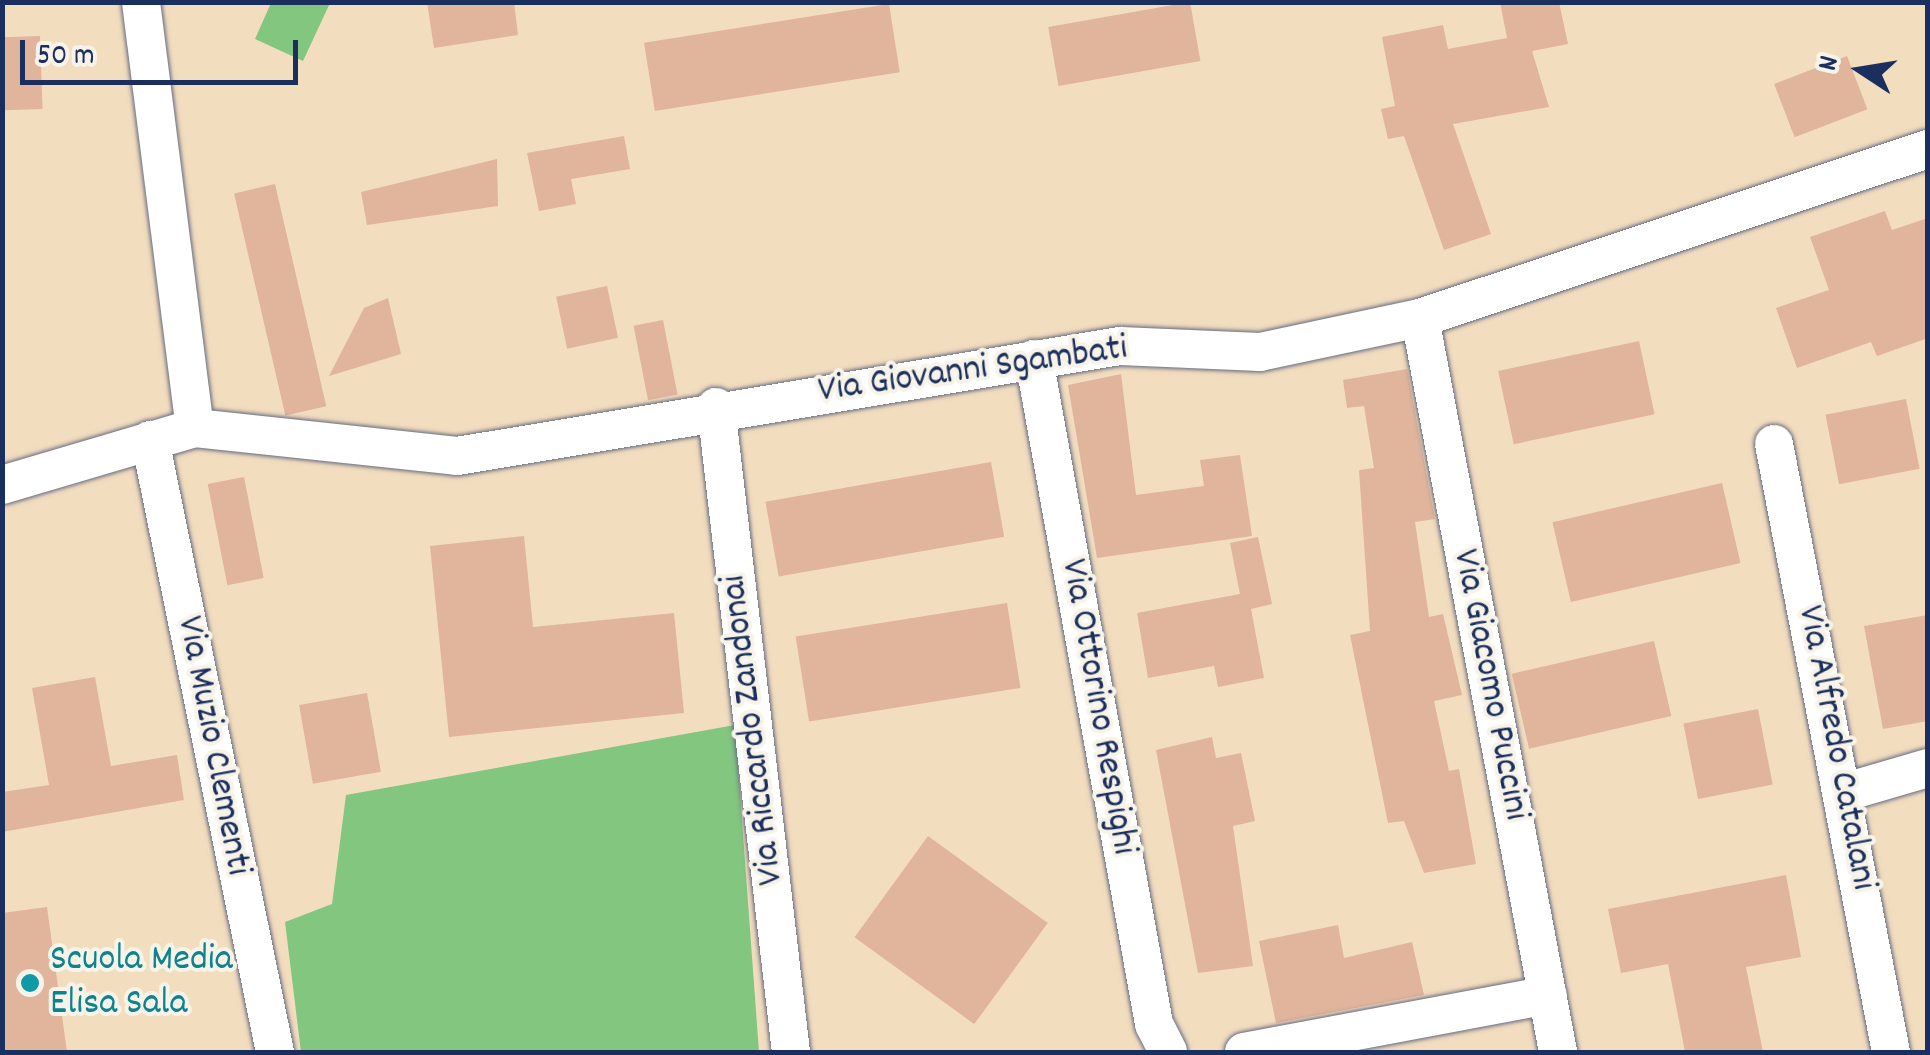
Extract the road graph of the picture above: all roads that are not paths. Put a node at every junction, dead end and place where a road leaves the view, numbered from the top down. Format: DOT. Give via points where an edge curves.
graph roads {
  1 [pos="141,2"];
  2 [pos="1928,148"];
  3 [pos="1420,318"];
  4 [pos="1034,360"];
  5 [pos="716,407"];
  6 [pos="195,428"];
  7 [pos="150,440"];
  8 [pos="1774,444"];
  9 [pos="2,485"];
  10 [pos="1928,768"];
  11 [pos="1846,792"];
  12 [pos="1548,995"];
  13 [pos="275,1052"];
  14 [pos="791,1052"];
  15 [pos="1168,1052"];
  16 [pos="1244,1052"];
  17 [pos="1558,1052"];
  18 [pos="1891,1052"];
  1 -- 6 [label="street"];
  2 -- 3 [label="street, Via Giovanni Sgambati"];
  3 -- 4 [label="street, Via Giovanni Sgambati" via="1260,352 1120,346"];
  3 -- 12 [label="street, Via Giacomo Puccini"];
  4 -- 5 [label="street, Via Giovanni Sgambati"];
  4 -- 15 [label="street, Via Ottorino Respighi" via="1154,1024"];
  5 -- 6 [label="street, Via Giovanni Sgambati" via="457,456"];
  5 -- 14 [label="street, Via Riccardo Zandonai"];
  6 -- 7 [label="street, Via Giovanni Sgambati"];
  7 -- 9 [label="street, Via Giovanni Sgambati"];
  7 -- 13 [label="street, Via Muzio Clementi"];
  8 -- 11 [label="street, Via Alfredo Catalani"];
  10 -- 11 [label="street"];
  11 -- 18 [label="street, Via Alfredo Catalani"];
  12 -- 16 [label="street"];
  12 -- 17 [label="street, Via Giacomo Puccini"];
}
